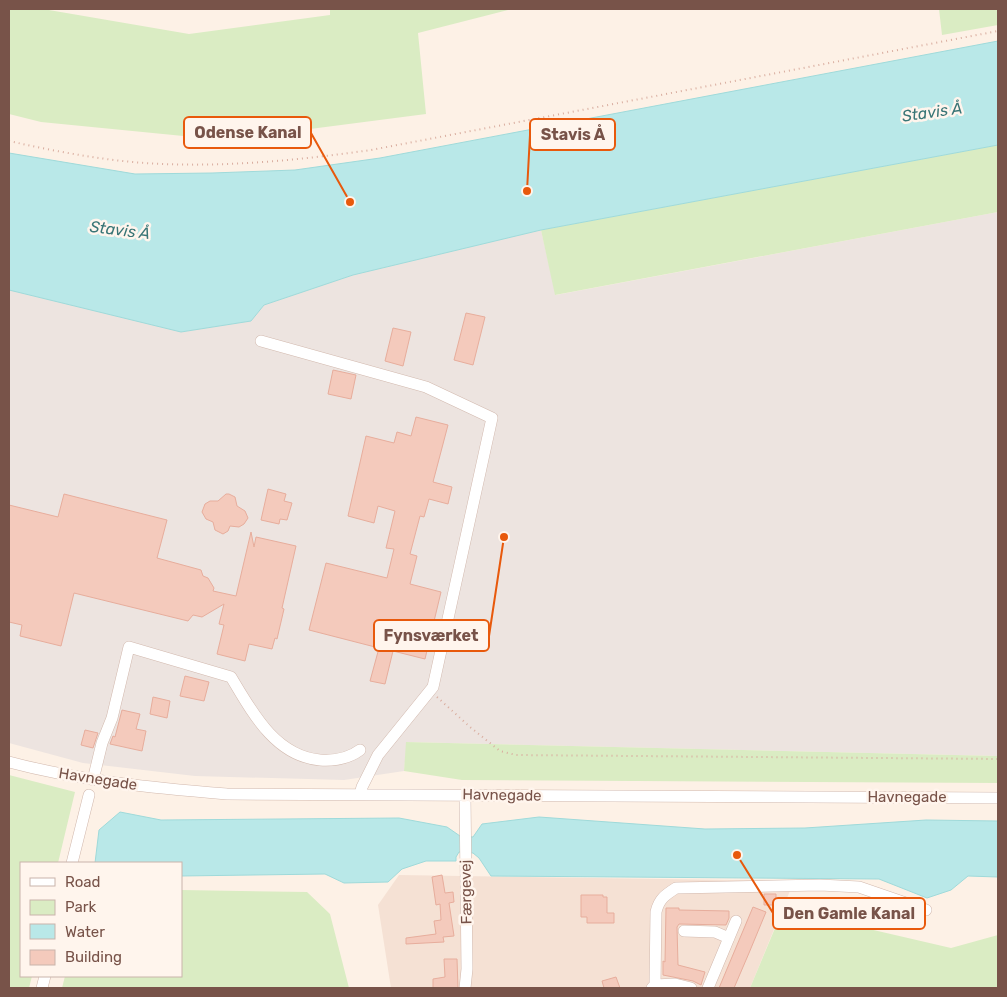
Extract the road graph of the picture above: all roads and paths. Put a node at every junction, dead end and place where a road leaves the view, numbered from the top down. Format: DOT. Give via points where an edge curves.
graph roads {
  1 [pos="998,31"];
  2 [pos="9,141"];
  3 [pos="261,341"];
  4 [pos="430,690"];
  5 [pos="360,750"];
  6 [pos="998,759"];
  7 [pos="9,762"];
  8 [pos="96,780"];
  9 [pos="360,794"];
  10 [pos="89,795"];
  11 [pos="465,795"];
  12 [pos="998,798"];
  13 [pos="72,862"];
  14 [pos="926,910"];
  15 [pos="736,921"];
  16 [pos="684,932"];
  17 [pos="729,938"];
  18 [pos="653,986"];
  19 [pos="465,988"];
  20 [pos="691,988"];
  21 [pos="708,988"];
  1 -- 2 [label="path" via="371,150 314,158 229,164 133,162"];
  3 -- 4 [label="street" via="426,387 492,418"];
  4 -- 6 [label="path" via="500,751 516,755"];
  4 -- 9 [label="street" via="378,755"];
  5 -- 8 [label="street" via="351,757 332,761 307,759 270,735 231,677 130,647 111,732"];
  7 -- 8 [label="street, Havnegade"];
  8 -- 9 [label="street, Havnegade" via="227,794"];
  9 -- 11 [label="street, Havnegade"];
  10 -- 13 [label="street"];
  11 -- 12 [label="street, Havnegade"];
  11 -- 19 [label="street, Færgevej"];
  14 -- 18 [label="street" via="859,887 676,888 658,903"];
  15 -- 17 [label="street"];
  16 -- 17 [label="street" via="715,932"];
  17 -- 21 [label="street"];
  18 -- 20 [label="street" via="675,984"];
}
